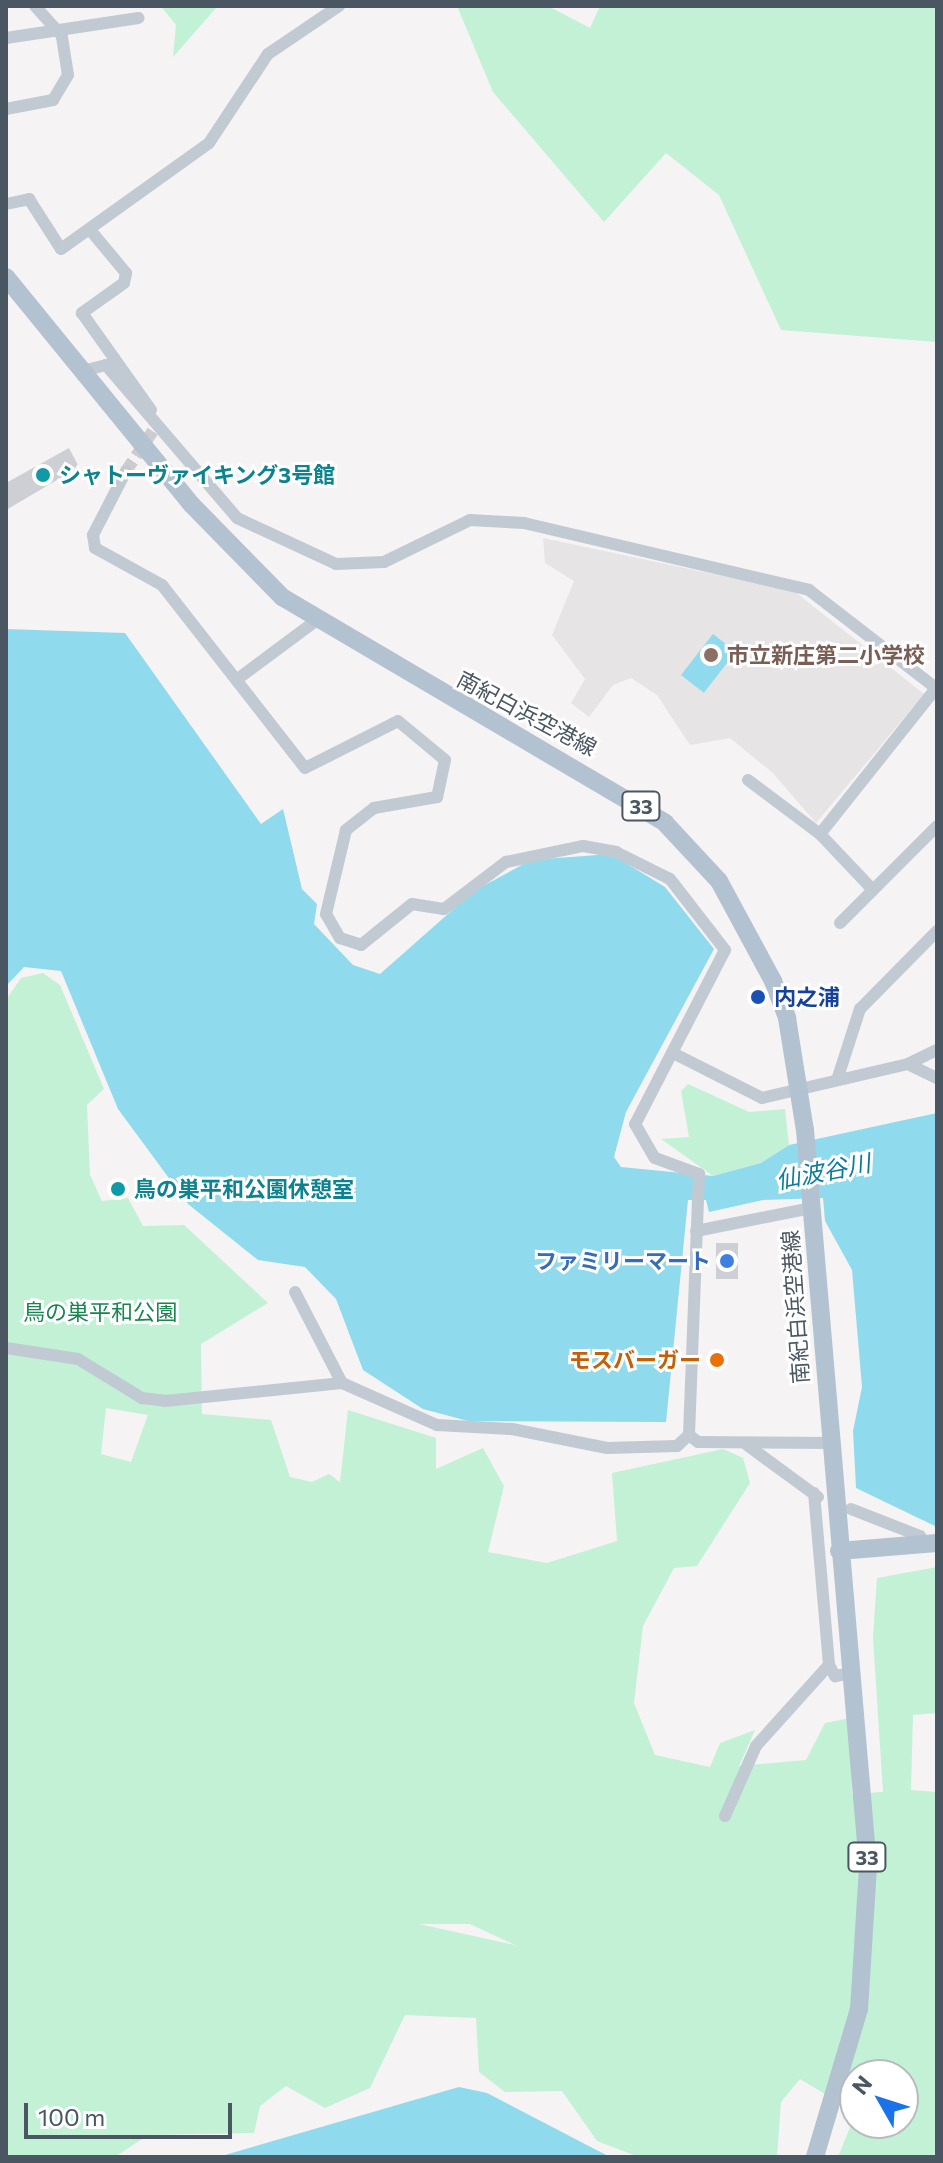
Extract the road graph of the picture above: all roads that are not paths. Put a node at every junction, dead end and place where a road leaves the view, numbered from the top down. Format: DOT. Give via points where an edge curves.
graph roads {
  1 [pos="35,6"];
  2 [pos="339,6"];
  3 [pos="139,18"];
  4 [pos="55,29"];
  5 [pos="6,38"];
  6 [pos="6,109"];
  7 [pos="6,204"];
  8 [pos="91,231"];
  9 [pos="6,277"];
  10 [pos="82,371"];
  11 [pos="154,426"];
  12 [pos="126,471"];
  13 [pos="314,622"];
  14 [pos="239,678"];
  15 [pos="937,689"];
  16 [pos="748,780"];
  17 [pos="937,826"];
  18 [pos="820,834"];
  19 [pos="873,890"];
  20 [pos="840,923"];
  21 [pos="937,931"];
  22 [pos="937,1050"];
  23 [pos="673,1053"];
  24 [pos="908,1064"];
  25 [pos="937,1078"];
  26 [pos="837,1080"];
  27 [pos="811,1205"];
  28 [pos="696,1231"];
  29 [pos="295,1292"];
  30 [pos="6,1348"];
  31 [pos="342,1383"];
  32 [pos="689,1435"];
  33 [pos="829,1443"];
  34 [pos="747,1445"];
  35 [pos="851,1509"];
  36 [pos="930,1544"];
  37 [pos="839,1551"];
  38 [pos="829,1665"];
  39 [pos="852,1673"];
  40 [pos="725,1816"];
  41 [pos="815,2157"];
  1 -- 4 [label="street"];
  2 -- 8 [label="street" via="268,54 209,143"];
  3 -- 4 [label="street"];
  4 -- 5 [label="street"];
  4 -- 6 [label="street" via="68,75 53,100"];
  7 -- 8 [label="street" via="29,199 61,249"];
  8 -- 11 [label="street" via="126,273 124,283 82,313 145,395"];
  9 -- 10 [label="main road, 南紀白浜空港線 / 33"];
  10 -- 11 [label="street" via="106,365"];
  10 -- 13 [label="main road, 南紀白浜空港線 / 33" via="227,544"];
  11 -- 15 [label="street" via="237,518 336,564 384,562 470,520 524,523 809,590"];
  12 -- 14 [label="street" via="95,529 95,548 162,585"];
  13 -- 14 [label="street"];
  13 -- 27 [label="main road, 南紀白浜空港線 / 33" via="608,784 679,836 732,902 787,1018"];
  14 -- 23 [label="street" via="307,769 398,721 445,760 447,774 437,797 374,808 346,830 326,914 340,938 366,943 416,902 444,909 480,877 527,854 583,846 616,852 670,879 725,950"];
  15 -- 18 [label="street"];
  16 -- 18 [label="street"];
  17 -- 19 [label="street"];
  18 -- 19 [label="street"];
  19 -- 20 [label="street"];
  21 -- 26 [label="street" via="860,1009"];
  22 -- 24 [label="street"];
  23 -- 26 [label="street" via="751,1096"];
  23 -- 28 [label="street" via="637,1116 637,1131 662,1163 699,1174"];
  24 -- 25 [label="street"];
  24 -- 26 [label="street"];
  27 -- 28 [label="street"];
  27 -- 33 [label="main road, 南紀白浜空港線 / 33"];
  28 -- 32 [label="street"];
  29 -- 31 [label="street"];
  30 -- 31 [label="street" via="78,1359 142,1398 165,1401"];
  31 -- 32 [label="street" via="437,1425 512,1429 607,1448 677,1446"];
  32 -- 34 [label="street"];
  33 -- 34 [label="street" via="788,1446 769,1438"];
  33 -- 37 [label="main road, 南紀白浜空港線 / 33"];
  34 -- 38 [label="street" via="817,1495"];
  35 -- 36 [label="street"];
  36 -- 37 [label="main road"];
  37 -- 39 [label="main road, 南紀白浜空港線 / 33"];
  38 -- 39 [label="street" via="835,1676"];
  38 -- 40 [label="street" via="756,1746"];
  39 -- 41 [label="main road, 南紀白浜空港線 / 33" via="869,1929 851,2043"];
}
